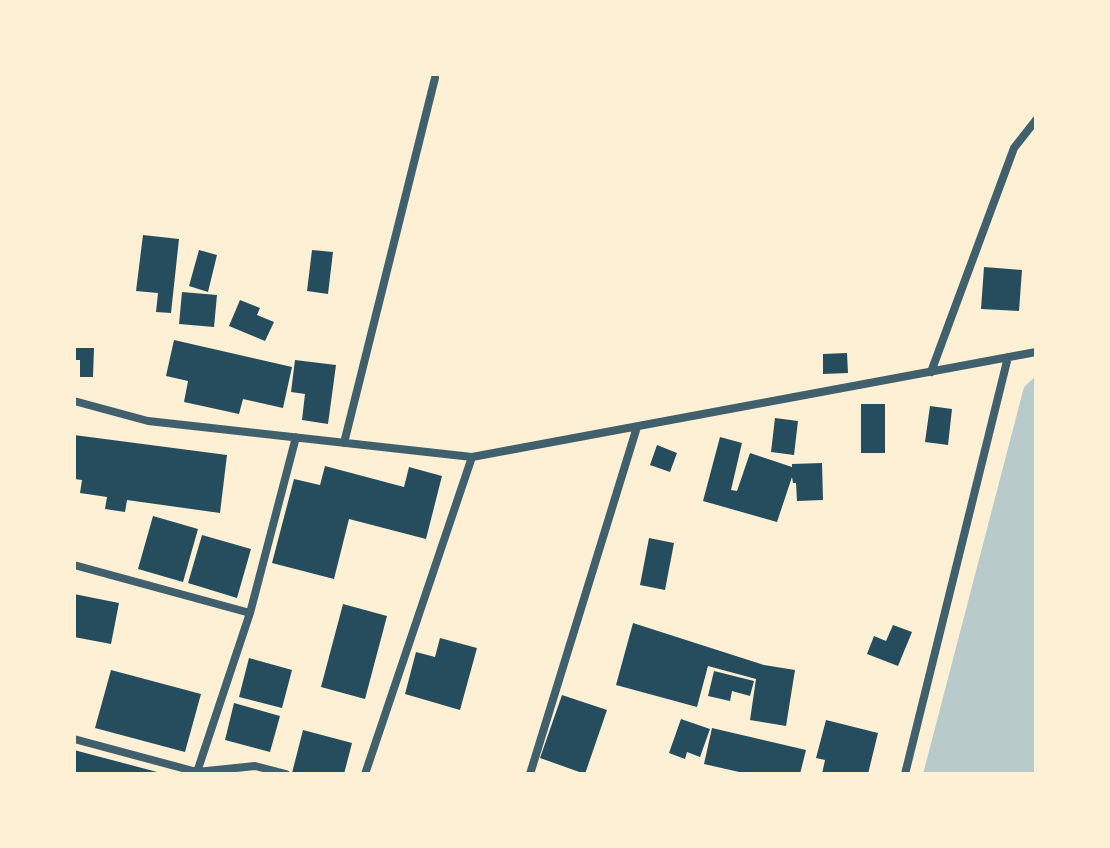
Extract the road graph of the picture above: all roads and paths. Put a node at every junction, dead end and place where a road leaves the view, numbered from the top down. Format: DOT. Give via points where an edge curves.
graph roads {
  1 [pos="435,78"];
  2 [pos="1036,120"];
  3 [pos="1036,352"];
  4 [pos="1008,357"];
  5 [pos="931,372"];
  6 [pos="74,401"];
  7 [pos="637,427"];
  8 [pos="296,437"];
  9 [pos="344,443"];
  10 [pos="472,457"];
  11 [pos="74,565"];
  12 [pos="250,613"];
  13 [pos="74,739"];
  14 [pos="254,770"];
  15 [pos="197,772"];
  16 [pos="286,774"];
  17 [pos="365,774"];
  18 [pos="530,774"];
  19 [pos="905,774"];
  1 -- 9 [label="street"];
  2 -- 5 [label="street" via="1014,148"];
  3 -- 4 [label="street"];
  4 -- 5 [label="street"];
  4 -- 19 [label="street"];
  5 -- 7 [label="street"];
  6 -- 8 [label="street" via="148,421"];
  7 -- 10 [label="street"];
  7 -- 18 [label="street"];
  8 -- 9 [label="street"];
  8 -- 12 [label="street"];
  9 -- 10 [label="street"];
  10 -- 17 [label="street"];
  11 -- 12 [label="street"];
  12 -- 15 [label="street"];
  13 -- 15 [label="street"];
  14 -- 15 [label="street"];
  14 -- 16 [label="street"];
}
